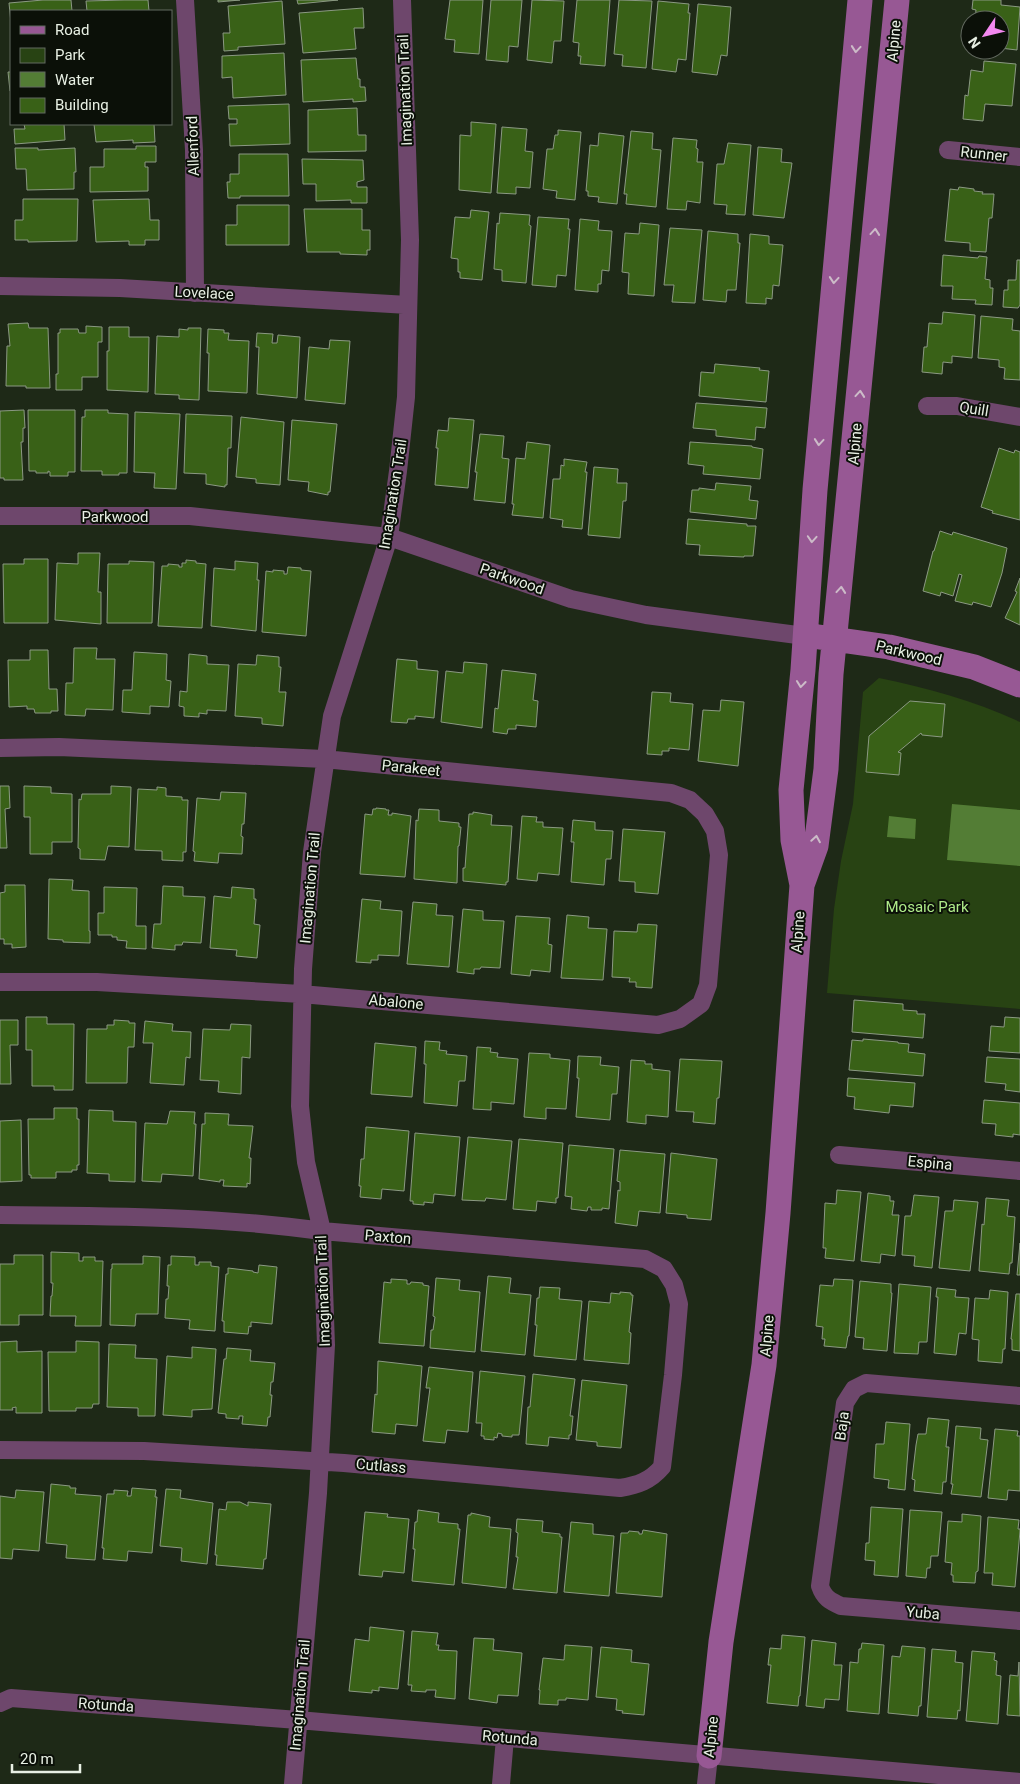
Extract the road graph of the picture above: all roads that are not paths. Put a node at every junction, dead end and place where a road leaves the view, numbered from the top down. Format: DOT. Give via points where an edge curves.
graph roads {
  1 [pos="185,0"];
  2 [pos="402,0"];
  3 [pos="860,0"];
  4 [pos="898,0"];
  5 [pos="948,150"];
  6 [pos="1020,157"];
  7 [pos="0,286"];
  8 [pos="195,293"];
  9 [pos="408,305"];
  10 [pos="927,406"];
  11 [pos="1020,417"];
  12 [pos="0,516"];
  13 [pos="390,537"];
  14 [pos="805,636"];
  15 [pos="836,639"];
  16 [pos="1020,685"];
  17 [pos="0,748"];
  18 [pos="324,759"];
  19 [pos="802,885"];
  20 [pos="714,920"];
  21 [pos="0,982"];
  22 [pos="301,994"];
  23 [pos="839,1155"];
  24 [pos="1020,1171"];
  25 [pos="0,1215"];
  26 [pos="322,1231"];
  27 [pos="673,1375"];
  28 [pos="1020,1396"];
  29 [pos="0,1450"];
  30 [pos="320,1462"];
  31 [pos="828,1600"];
  32 [pos="1020,1621"];
  33 [pos="0,1703"];
  34 [pos="298,1720"];
  35 [pos="505,1738"];
  36 [pos="709,1756"];
  37 [pos="914,1779"];
  38 [pos="1020,1782"];
  39 [pos="293,1784"];
  40 [pos="500,1784"];
  41 [pos="706,1784"];
  1 -- 8 [label="street, Allenford" via="194,150"];
  2 -- 9 [label="street, Imagination Trail" via="410,240"];
  3 -- 14 [label="street, Alpine, one-way" via="815,490"];
  15 -- 4 [label="street, Alpine, one-way"];
  5 -- 6 [label="street, Runner"];
  7 -- 8 [label="street, Lovelace"];
  8 -- 9 [label="street, Lovelace"];
  9 -- 13 [label="street, Imagination Trail" via="406,397"];
  10 -- 11 [label="street, Quill" via="957,406"];
  12 -- 13 [label="street, Parkwood" via="190,516"];
  13 -- 14 [label="street, Parkwood" via="571,599 646,615"];
  13 -- 18 [label="street, Imagination Trail" via="332,716"];
  14 -- 15 [label="street, Parkwood"];
  14 -- 19 [label="street, Alpine, one-way" via="791,790 792,840"];
  15 -- 16 [label="street, Parkwood" via="889,647 974,667"];
  19 -- 15 [label="street, Alpine, one-way" via="816,846 826,769"];
  17 -- 18 [label="street, Parakeet" via="60,747"];
  18 -- 20 [label="street, Parakeet" via="671,793 690,800 705,814 715,831 719,855"];
  18 -- 22 [label="street, Imagination Trail" via="312,852"];
  19 -- 36 [label="street, Alpine" via="764,1365 721,1642"];
  20 -- 22 [label="street, Abalone" via="708,985 700,1004 680,1019 658,1025"];
  21 -- 22 [label="street, Abalone" via="97,982"];
  22 -- 26 [label="street, Imagination Trail" via="300,1106 306,1162"];
  23 -- 24 [label="street, Espina"];
  25 -- 26 [label="street, Paxton" via="136,1216"];
  26 -- 27 [label="street, Paxton" via="645,1259 664,1269 674,1285 679,1304"];
  26 -- 30 [label="street, Imagination Trail" via="326,1345"];
  27 -- 30 [label="street, Cutlass" via="662,1467 640,1485 620,1488"];
  28 -- 31 [label="street, Baja" via="866,1383 854,1389 845,1403 820,1586"];
  29 -- 30 [label="street, Cutlass" via="144,1451"];
  30 -- 34 [label="street, Imagination Trail"];
  31 -- 32 [label="street, Yuba" via="841,1606"];
  33 -- 34 [label="street, Rotunda" via="11,1698"];
  34 -- 35 [label="street, Rotunda"];
  34 -- 39 [label="street, Imagination Trail"];
  35 -- 36 [label="street, Rotunda"];
  35 -- 40 [label="street"];
  36 -- 37 [label="street, Rotunda"];
  36 -- 41 [label="street, Alpine"];
  37 -- 38 [label="street, Rotunda"];
}
